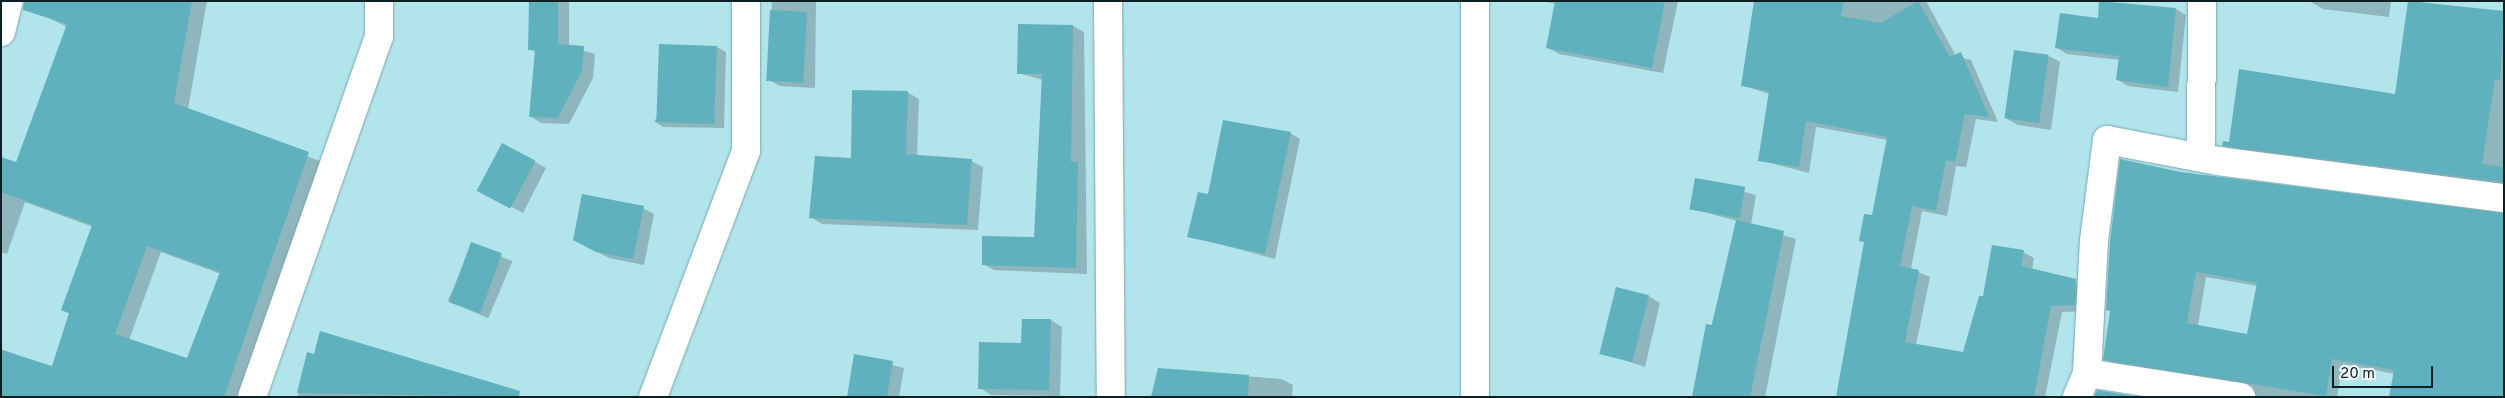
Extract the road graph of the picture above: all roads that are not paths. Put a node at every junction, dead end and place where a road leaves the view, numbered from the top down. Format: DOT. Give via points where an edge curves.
graph roads {
  1 [pos="10,1"];
  2 [pos="379,1"];
  3 [pos="746,1"];
  4 [pos="1108,1"];
  5 [pos="1475,1"];
  6 [pos="2202,1"];
  7 [pos="1,32"];
  8 [pos="2201,157"];
  9 [pos="2504,198"];
  10 [pos="2082,385"];
  11 [pos="252,397"];
  12 [pos="653,397"];
  13 [pos="1111,397"];
  14 [pos="1475,397"];
  15 [pos="2241,397"];
  1 -- 7 [label="street"];
  2 -- 11 [label="street" via="379,37"];
  3 -- 12 [label="street" via="746,151"];
  4 -- 13 [label="street"];
  5 -- 14 [label="street"];
  6 -- 8 [label="street"];
  8 -- 9 [label="street"];
  8 -- 10 [label="street" via="2108,140 2094,242"];
  10 -- 15 [label="street"];
}
